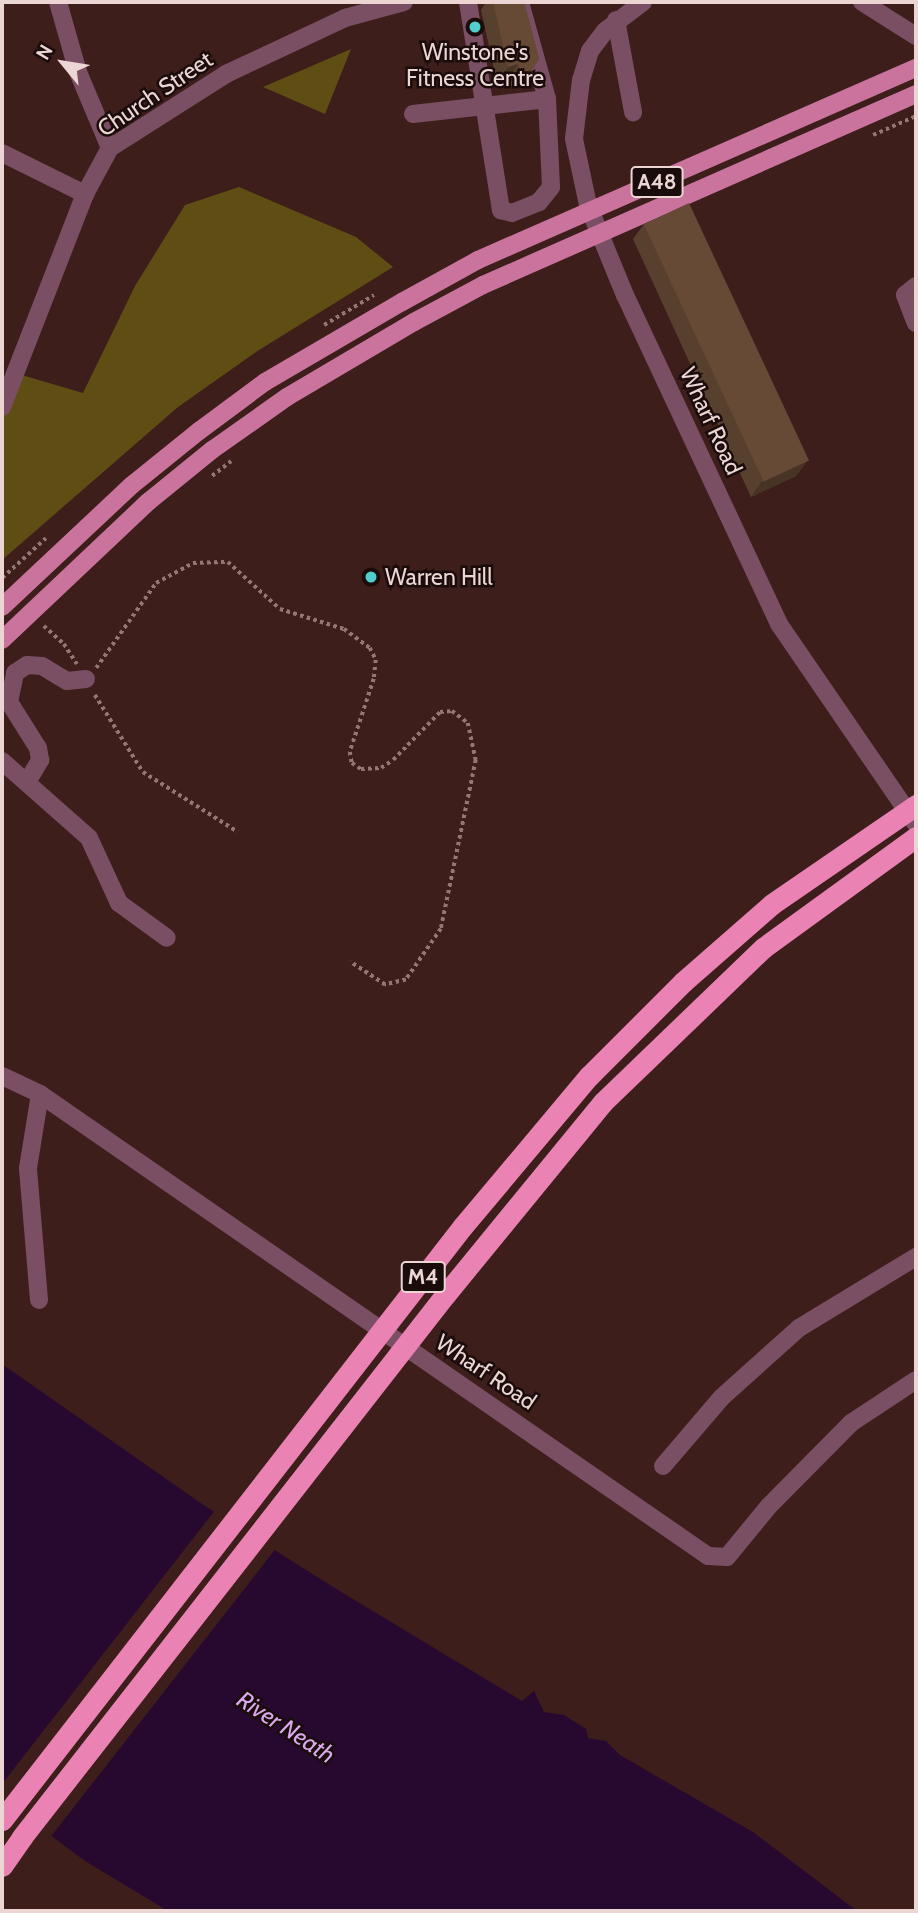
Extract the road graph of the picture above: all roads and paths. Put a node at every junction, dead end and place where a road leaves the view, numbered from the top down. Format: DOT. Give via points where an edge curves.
graph roads {
  1 [pos="58,2"];
  2 [pos="404,2"];
  3 [pos="468,2"];
  4 [pos="520,2"];
  5 [pos="643,2"];
  6 [pos="862,2"];
  7 [pos="618,12"];
  8 [pos="916,36"];
  9 [pos="916,68"];
  10 [pos="916,94"];
  11 [pos="547,99"];
  12 [pos="485,105"];
  13 [pos="633,112"];
  14 [pos="412,114"];
  15 [pos="110,148"];
  16 [pos="2,153"];
  17 [pos="85,194"];
  18 [pos="916,286"];
  19 [pos="916,323"];
  20 [pos="2,407"];
  21 [pos="233,459"];
  22 [pos="202,483"];
  23 [pos="2,607"];
  24 [pos="53,617"];
  25 [pos="44,626"];
  26 [pos="37,632"];
  27 [pos="2,640"];
  28 [pos="86,679"];
  29 [pos="2,761"];
  30 [pos="27,782"];
  31 [pos="916,805"];
  32 [pos="916,824"];
  33 [pos="238,832"];
  34 [pos="916,837"];
  35 [pos="167,938"];
  36 [pos="349,962"];
  37 [pos="2,1076"];
  38 [pos="40,1094"];
  39 [pos="916,1257"];
  40 [pos="39,1300"];
  41 [pos="916,1380"];
  42 [pos="663,1466"];
  43 [pos="2,1820"];
  44 [pos="2,1865"];
  1 -- 15 [label="street" via="78,72"];
  2 -- 15 [label="street, Church Street" via="345,18 226,74"];
  3 -- 12 [label="street"];
  4 -- 11 [label="street"];
  5 -- 7 [label="street, Wharf Road"];
  6 -- 8 [label="street"];
  7 -- 13 [label="street"];
  7 -- 32 [label="street, Wharf Road" via="590,51 581,80 574,139 588,205 779,624"];
  9 -- 23 [label="main road, A48, bridge" via="478,260 265,382 132,485"];
  10 -- 27 [label="main road, A48, bridge" via="483,285 287,397 212,450"];
  11 -- 12 [label="street"];
  11 -- 12 [label="street" via="551,187 539,202 512,213 501,210"];
  12 -- 14 [label="street"];
  15 -- 17 [label="street, Church Street"];
  16 -- 17 [label="street"];
  17 -- 20 [label="street, Church Street"];
  18 -- 19 [label="street" via="905,295"];
  21 -- 22 [label="path"];
  24 -- 25 [label="path"];
  25 -- 26 [label="path"];
  25 -- 28 [label="path" via="64,644"];
  28 -- 30 [label="street" via="67,681 41,666 26,666 15,673 9,702 38,748 40,760"];
  28 -- 33 [label="path" via="143,772"];
  28 -- 36 [label="path" via="156,583 193,563 211,560 242,570 280,609 365,640 376,660 350,752 352,763 361,769 382,768 440,712 461,716 473,733 476,760 441,929 406,981 385,985"];
  29 -- 30 [label="street"];
  30 -- 35 [label="street" via="89,838 119,903"];
  31 -- 43 [label="highway, M4, bridge" via="772,904 683,982 589,1076 463,1226"];
  34 -- 44 [label="highway, M4, bridge" via="763,948 603,1102 445,1295"];
  37 -- 38 [label="street, Wharf Road"];
  38 -- 40 [label="street" via="28,1168"];
  38 -- 41 [label="street, Wharf Road" via="708,1556 727,1557 768,1507 851,1423"];
  39 -- 42 [label="street" via="799,1328 721,1398"];
}
